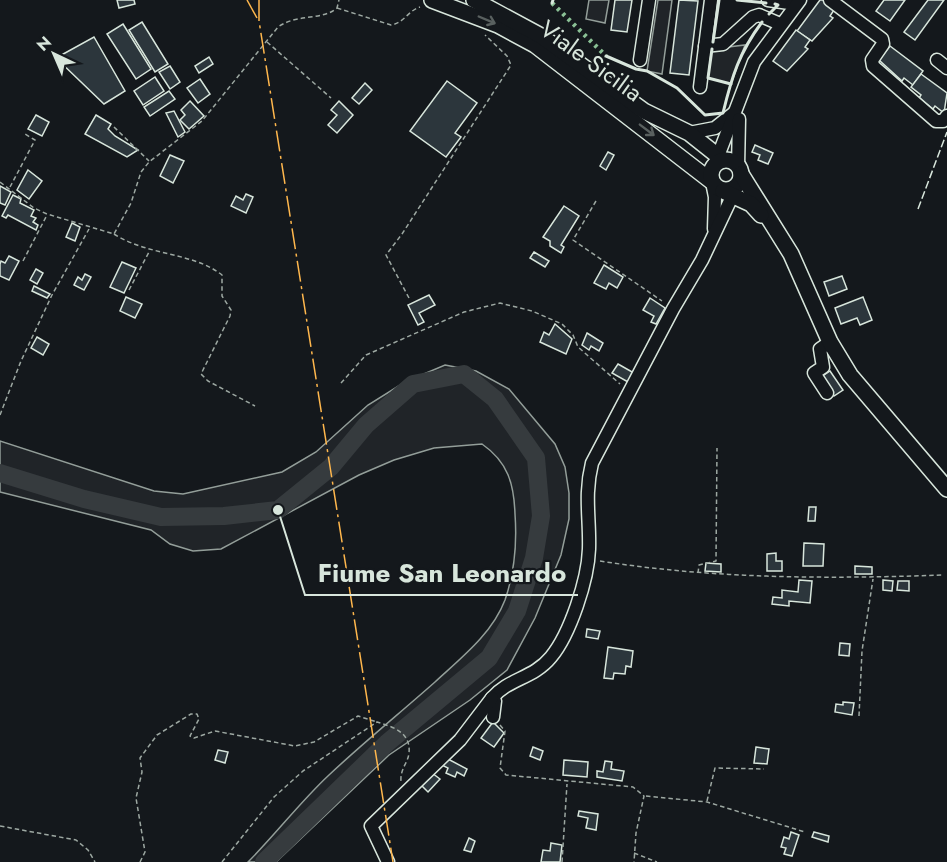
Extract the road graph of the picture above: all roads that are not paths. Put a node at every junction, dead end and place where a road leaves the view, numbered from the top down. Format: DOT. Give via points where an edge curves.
graph roads {
  1 [pos="474,0"];
  2 [pos="649,0"];
  3 [pos="711,0"];
  4 [pos="768,0"];
  5 [pos="830,0"];
  6 [pos="798,2"];
  7 [pos="430,4"];
  8 [pos="780,24"];
  9 [pos="705,46"];
  10 [pos="640,60"];
  11 [pos="937,60"];
  12 [pos="947,68"];
  13 [pos="700,87"];
  14 [pos="739,105"];
  15 [pos="947,116"];
  16 [pos="689,133"];
  17 [pos="719,161"];
  18 [pos="728,182"];
  19 [pos="770,224"];
  20 [pos="713,238"];
  21 [pos="830,342"];
  22 [pos="827,393"];
  23 [pos="933,472"];
  24 [pos="947,482"];
  25 [pos="947,489"];
  26 [pos="492,698"];
  27 [pos="494,717"];
  28 [pos="388,862"];
  1 -- 16 [label="main road, Viale Sicilia" via="542,36 660,121"];
  2 -- 10 [label="street"];
  3 -- 9 [label="street"];
  4 -- 6 [label="street"];
  5 -- 15 [label="street" via="882,39 873,66 936,122"];
  6 -- 8 [label="street"];
  7 -- 18 [label="main road, Viale Sicilia, one-way" via="498,25 535,45"];
  8 -- 9 [label="street" via="759,15 723,44"];
  8 -- 14 [label="street" via="754,62"];
  9 -- 13 [label="street"];
  11 -- 12 [label="street"];
  14 -- 16 [label="street" via="715,128"];
  14 -- 17 [label="street"];
  14 -- 18 [label="street"];
  16 -- 17 [label="main road, Viale Sicilia"];
  17 -- 18 [label="main road" via="711,172"];
  17 -- 18 [label="main road, Viale Sicilia" via="732,161"];
  18 -- 19 [label="main road"];
  18 -- 19 [label="main road"];
  18 -- 20 [label="street"];
  18 -- 20 [label="street" via="716,213"];
  19 -- 21 [label="main road" via="804,280"];
  20 -- 26 [label="street" via="602,440 586,486 587,559 563,642 537,672 512,682"];
  21 -- 22 [label="street" via="820,349 823,367 814,374"];
  21 -- 23 [label="main road" via="850,375"];
  23 -- 24 [label="main road"];
  23 -- 25 [label="main road"];
  26 -- 27 [label="street"];
  26 -- 28 [label="street" via="460,740 371,826"];
}
